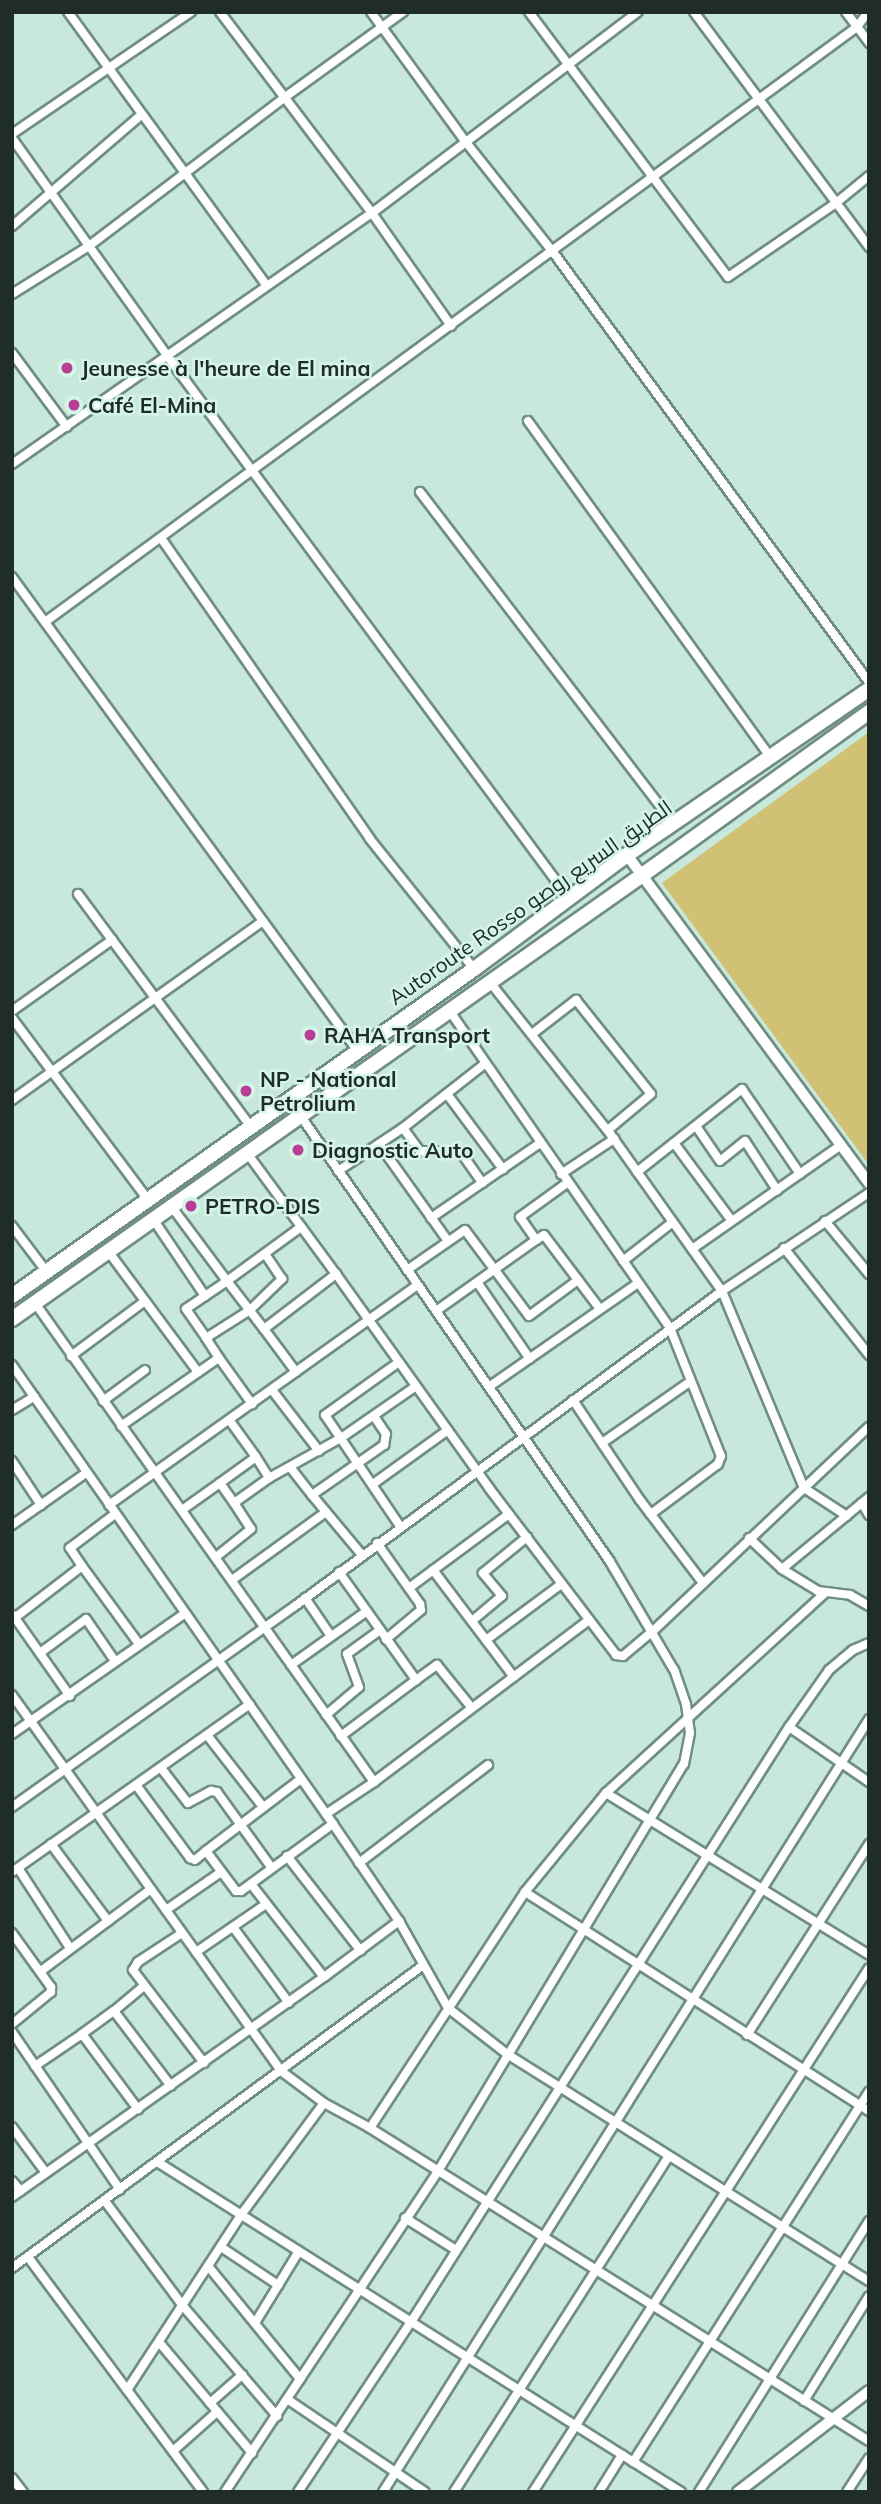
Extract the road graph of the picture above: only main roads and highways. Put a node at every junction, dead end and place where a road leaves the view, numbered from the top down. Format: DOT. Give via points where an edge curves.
graph roads {
  1 [pos="869,689"];
  2 [pos="869,712"];
  3 [pos="12,1296"];
  4 [pos="12,1319"];
  1 -- 3 [label="highway, Autoroute Rosso الطريق السريع روصو" via="627,855"];
  2 -- 4 [label="highway, Autoroute Rosso الطريق السريع روصو"];
}
